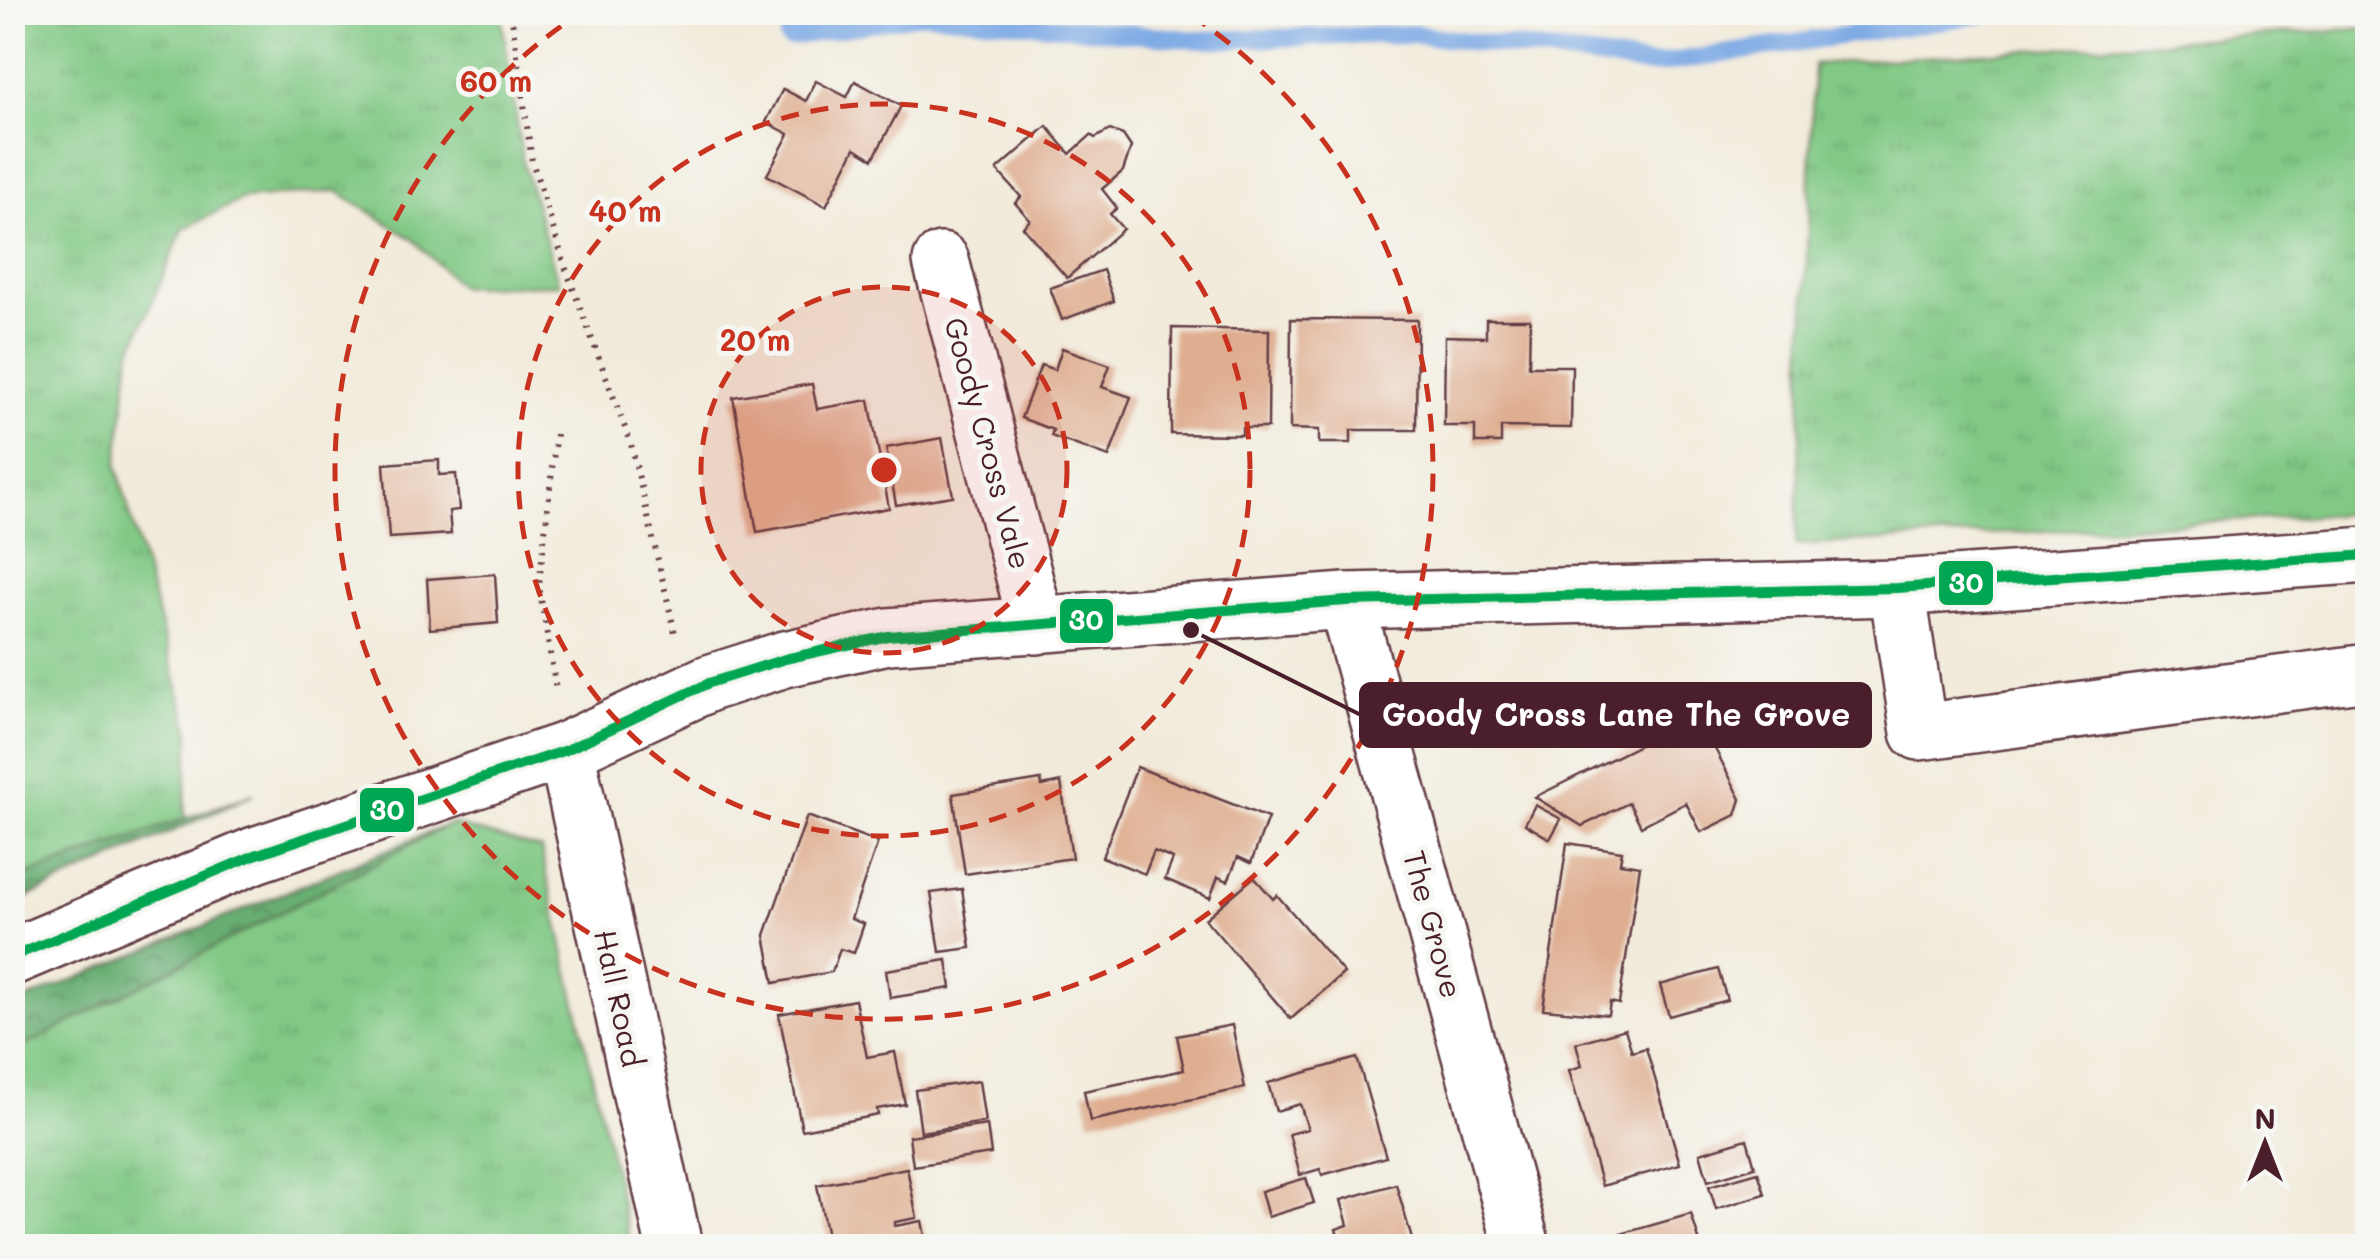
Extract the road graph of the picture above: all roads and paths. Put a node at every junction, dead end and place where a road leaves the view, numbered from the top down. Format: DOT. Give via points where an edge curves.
graph roads {
  1 [pos="510,12"];
  2 [pos="941,260"];
  3 [pos="556,434"];
  4 [pos="2368,555"];
  5 [pos="1897,588"];
  6 [pos="1346,601"];
  7 [pos="1037,626"];
  8 [pos="2368,672"];
  9 [pos="688,693"];
  10 [pos="566,750"];
  11 [pos="12,957"];
  12 [pos="674,1246"];
  13 [pos="1522,1246"];
  1 -- 9 [label="path" via="532,161 631,444"];
  2 -- 7 [label="street, Goody Cross Vale"];
  3 -- 10 [label="path" via="539,586"];
  4 -- 5 [label="street"];
  5 -- 6 [label="street"];
  5 -- 8 [label="street" via="1919,732"];
  6 -- 7 [label="street"];
  6 -- 13 [label="street, The Grove"];
  7 -- 9 [label="street" via="888,636 785,659"];
  9 -- 10 [label="street"];
  10 -- 11 [label="street" via="255,855"];
  10 -- 12 [label="street, Hall Road"];
}
